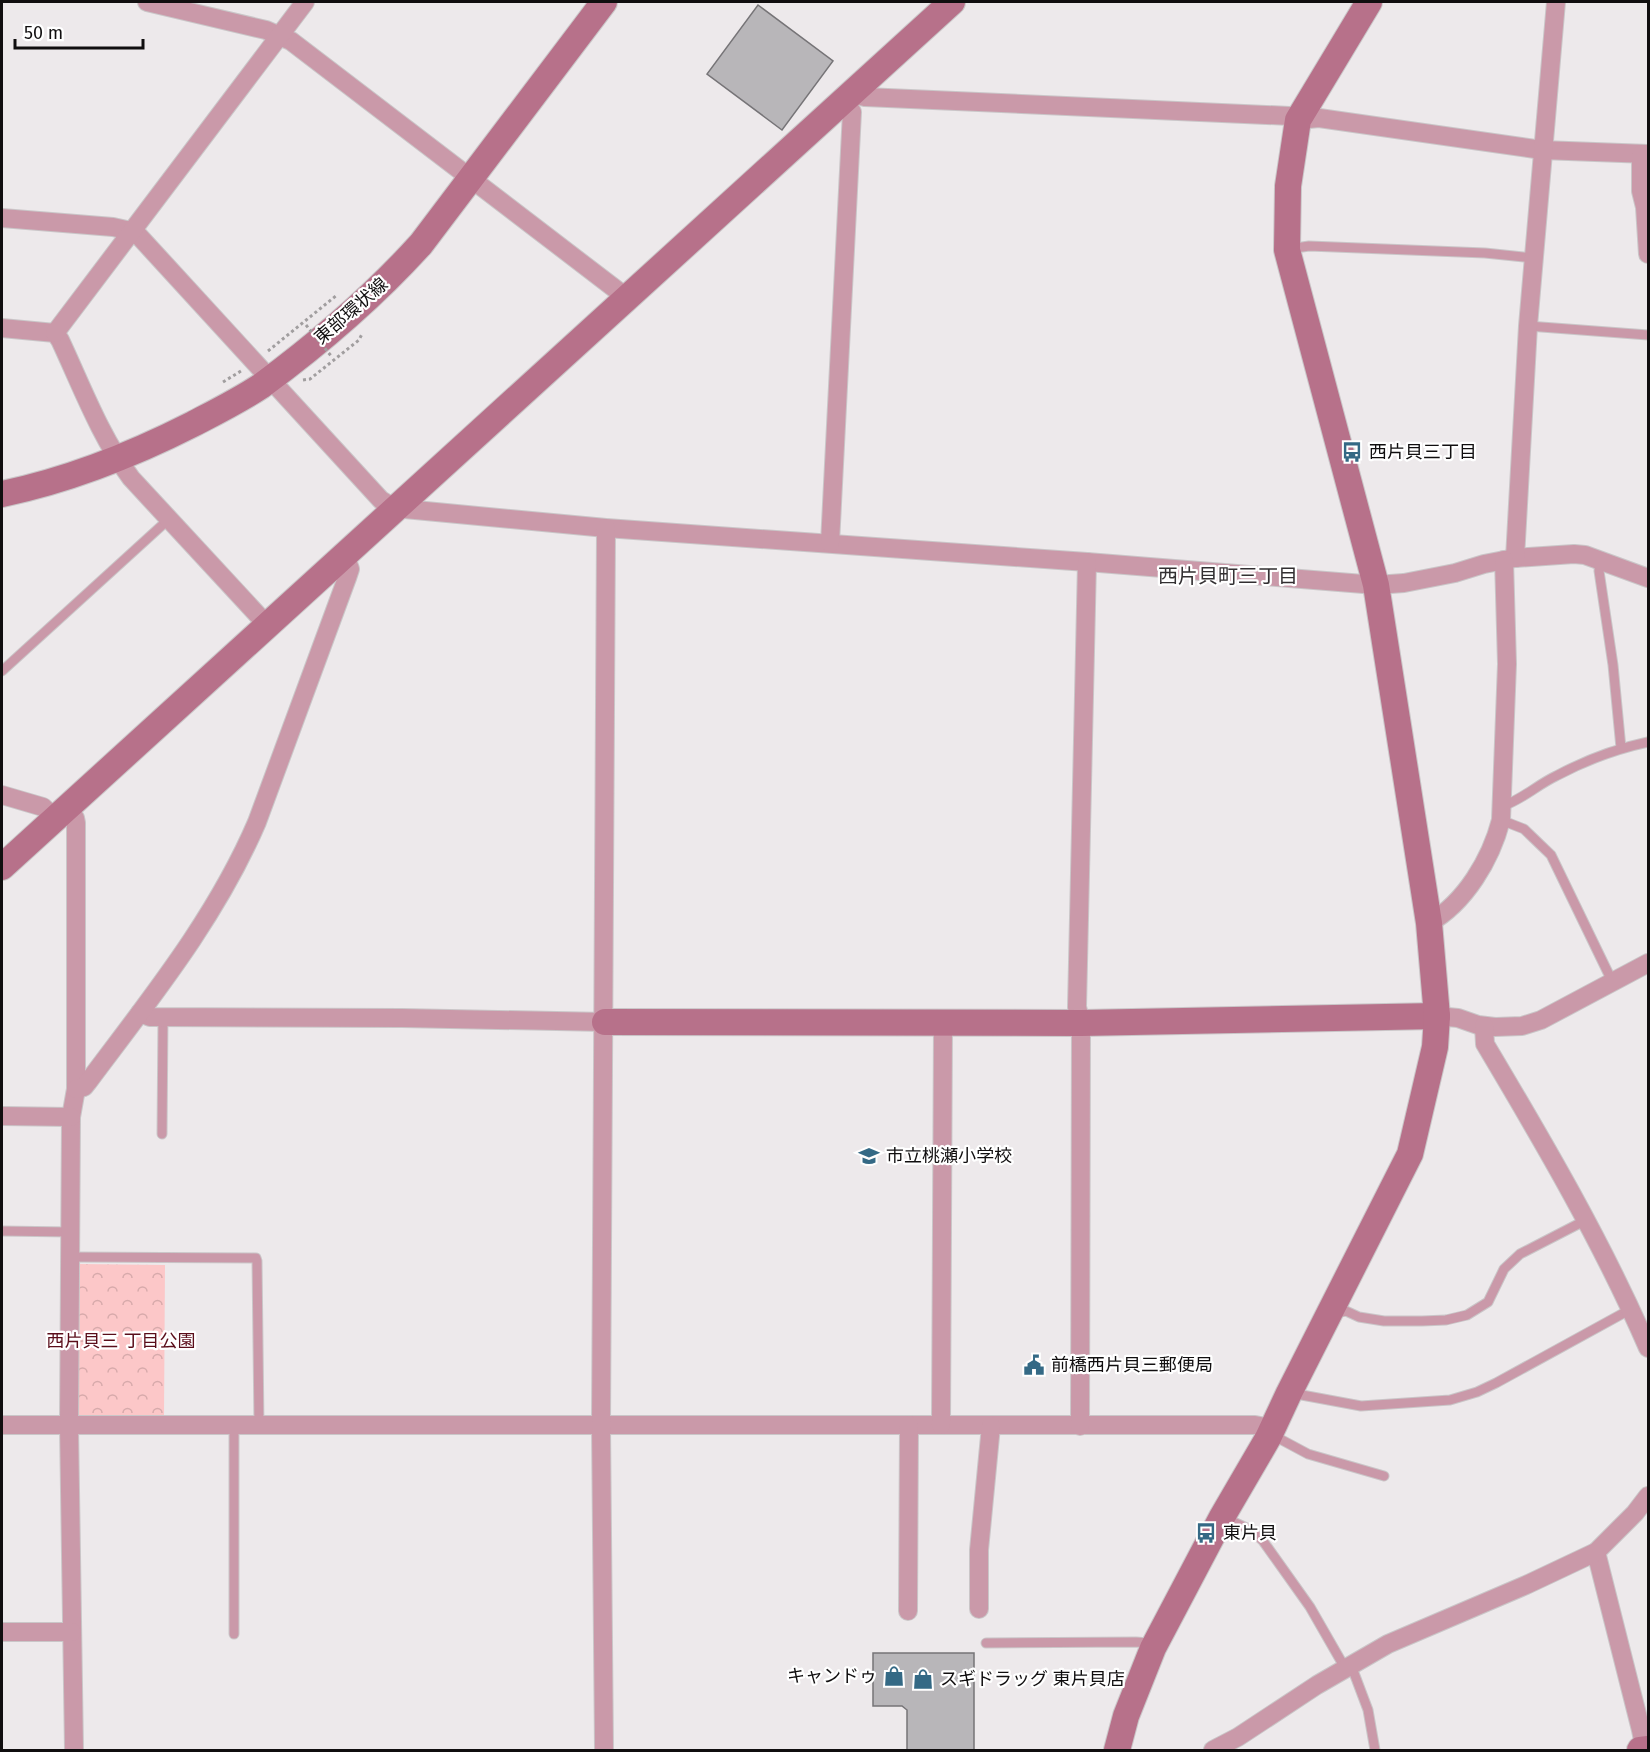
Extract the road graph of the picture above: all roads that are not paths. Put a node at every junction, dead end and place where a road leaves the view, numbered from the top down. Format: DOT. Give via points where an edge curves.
graph roads {
  1 [pos="147,2"];
  2 [pos="305,2"];
  3 [pos="604,2"];
  4 [pos="952,2"];
  5 [pos="1369,2"];
  6 [pos="1556,2"];
  7 [pos="280,35"];
  8 [pos="849,94"];
  9 [pos="1298,120"];
  10 [pos="1542,150"];
  11 [pos="1645,154"];
  12 [pos="470,177"];
  13 [pos="2,218"];
  14 [pos="131,231"];
  15 [pos="1287,250"];
  16 [pos="1648,254"];
  17 [pos="1533,258"];
  18 [pos="625,299"];
  19 [pos="1527,326"];
  20 [pos="2,328"];
  21 [pos="54,333"];
  22 [pos="1648,335"];
  23 [pos="266,367"];
  24 [pos="118,460"];
  25 [pos="2,494"];
  26 [pos="394,508"];
  27 [pos="170,518"];
  28 [pos="606,528"];
  29 [pos="830,543"];
  30 [pos="345,555"];
  31 [pos="1509,559"];
  32 [pos="1600,560"];
  33 [pos="1087,562"];
  34 [pos="1648,578"];
  35 [pos="1376,585"];
  36 [pos="267,625"];
  37 [pos="2,671"];
  38 [pos="1648,742"];
  39 [pos="1622,748"];
  40 [pos="2,795"];
  41 [pos="61,813"];
  42 [pos="1502,813"];
  43 [pos="2,867"];
  44 [pos="1429,923"];
  45 [pos="1648,963"];
  46 [pos="1612,981"];
  47 [pos="140,1013"];
  48 [pos="1437,1016"];
  49 [pos="163,1017"];
  50 [pos="605,1022"];
  51 [pos="943,1023"];
  52 [pos="1081,1023"];
  53 [pos="1484,1026"];
  54 [pos="76,1089"];
  55 [pos="2,1116"];
  56 [pos="71,1117"];
  57 [pos="162,1134"];
  58 [pos="1586,1220"];
  59 [pos="2,1231"];
  60 [pos="70,1232"];
  61 [pos="70,1257"];
  62 [pos="1631,1309"];
  63 [pos="1329,1315"];
  64 [pos="1648,1348"];
  65 [pos="1288,1393"];
  66 [pos="2,1425"];
  67 [pos="69,1425"];
  68 [pos="234,1425"];
  69 [pos="259,1425"];
  70 [pos="909,1425"];
  71 [pos="941,1425"];
  72 [pos="991,1425"];
  73 [pos="601,1426"];
  74 [pos="1080,1426"];
  75 [pos="1268,1438"];
  76 [pos="1384,1476"];
  77 [pos="1648,1496"];
  78 [pos="1222,1517"];
  79 [pos="1596,1552"];
  80 [pos="979,1610"];
  81 [pos="908,1611"];
  82 [pos="2,1632"];
  83 [pos="72,1632"];
  84 [pos="234,1634"];
  85 [pos="986,1643"];
  86 [pos="1154,1648"];
  87 [pos="1348,1666"];
  88 [pos="74,1750"];
  89 [pos="604,1750"];
  90 [pos="1118,1750"];
  91 [pos="1213,1750"];
  92 [pos="1375,1750"];
  93 [pos="1645,1750"];
  1 -- 7 [label="street"];
  2 -- 7 [label="street"];
  3 -- 12 [label="street, 東部環状線"];
  4 -- 8 [label="street"];
  5 -- 9 [label="street"];
  6 -- 10 [label="street"];
  7 -- 12 [label="street"];
  7 -- 14 [label="street"];
  8 -- 9 [label="street" via="1290,116"];
  8 -- 18 [label="street"];
  8 -- 29 [label="street" via="852,112"];
  9 -- 10 [label="street" via="1319,118"];
  9 -- 15 [label="street" via="1288,186"];
  10 -- 11 [label="street"];
  10 -- 17 [label="street"];
  11 -- 16 [label="street" via="1641,191"];
  12 -- 18 [label="street"];
  12 -- 23 [label="street, 東部環状線" via="398,269 336,326"];
  13 -- 14 [label="street"];
  14 -- 21 [label="street"];
  14 -- 23 [label="street"];
  15 -- 17 [label="lane" via="1309,246"];
  15 -- 35 [label="street"];
  17 -- 19 [label="street"];
  18 -- 26 [label="street"];
  19 -- 22 [label="lane"];
  19 -- 31 [label="street"];
  20 -- 21 [label="street"];
  21 -- 24 [label="street"];
  23 -- 24 [label="street, 東部環状線" via="260,386 211,415"];
  23 -- 26 [label="street" via="381,500"];
  24 -- 25 [label="street, 東部環状線"];
  24 -- 27 [label="street"];
  26 -- 28 [label="street"];
  26 -- 30 [label="street"];
  27 -- 36 [label="street"];
  27 -- 37 [label="lane"];
  28 -- 29 [label="street"];
  28 -- 50 [label="street"];
  29 -- 33 [label="street"];
  30 -- 36 [label="street"];
  30 -- 47 [label="street" via="350,569 347,578 243,856 205,922"];
  31 -- 32 [label="street" via="1574,554"];
  31 -- 35 [label="street" via="1404,583"];
  31 -- 42 [label="street"];
  32 -- 34 [label="street"];
  32 -- 39 [label="lane"];
  33 -- 35 [label="street"];
  33 -- 52 [label="street" via="1077,1007"];
  35 -- 44 [label="street"];
  36 -- 41 [label="street"];
  38 -- 39 [label="lane"];
  39 -- 42 [label="lane" via="1553,777"];
  40 -- 41 [label="street"];
  41 -- 43 [label="street"];
  41 -- 54 [label="street" via="76,823"];
  42 -- 44 [label="street" via="1495,842 1473,880 1449,910"];
  42 -- 46 [label="lane" via="1551,855"];
  44 -- 48 [label="street"];
  45 -- 46 [label="street"];
  46 -- 53 [label="street" via="1536,1022 1516,1027"];
  47 -- 49 [label="street"];
  47 -- 54 [label="street" via="84,1087"];
  48 -- 52 [label="street"];
  48 -- 53 [label="street"];
  48 -- 63 [label="street" via="1435,1047 1410,1154"];
  49 -- 50 [label="street"];
  49 -- 57 [label="lane"];
  50 -- 51 [label="street"];
  50 -- 73 [label="street"];
  51 -- 52 [label="street"];
  51 -- 71 [label="street"];
  52 -- 74 [label="street"];
  53 -- 58 [label="street" via="1485,1044 1554,1158"];
  54 -- 56 [label="street"];
  55 -- 56 [label="street"];
  56 -- 60 [label="street"];
  58 -- 62 [label="street"];
  58 -- 63 [label="lane" via="1520,1254 1504,1269 1488,1302 1467,1315 1422,1321 1384,1321 1346,1311"];
  59 -- 60 [label="lane"];
  60 -- 61 [label="street"];
  61 -- 67 [label="street"];
  61 -- 69 [label="lane" via="256,1258"];
  62 -- 64 [label="street"];
  62 -- 65 [label="lane" via="1496,1383 1460,1398 1361,1406"];
  63 -- 65 [label="street"];
  65 -- 75 [label="street"];
  66 -- 67 [label="street"];
  67 -- 68 [label="street"];
  67 -- 83 [label="street"];
  68 -- 69 [label="street"];
  68 -- 84 [label="lane"];
  69 -- 73 [label="street"];
  70 -- 71 [label="street"];
  70 -- 73 [label="street"];
  70 -- 81 [label="street"];
  71 -- 72 [label="street"];
  72 -- 74 [label="street"];
  72 -- 80 [label="street" via="979,1550"];
  73 -- 89 [label="street"];
  74 -- 75 [label="street" via="1256,1425 1265,1427"];
  75 -- 76 [label="lane"];
  75 -- 78 [label="street"];
  77 -- 79 [label="street"];
  78 -- 86 [label="street"];
  78 -- 87 [label="lane" via="1251,1530 1263,1541"];
  79 -- 87 [label="street" via="1403,1637"];
  79 -- 93 [label="street"];
  82 -- 83 [label="street"];
  83 -- 88 [label="street"];
  85 -- 86 [label="lane" via="1142,1642"];
  86 -- 90 [label="street" via="1126,1716"];
  87 -- 91 [label="street"];
  87 -- 92 [label="lane" via="1368,1710"];
}
